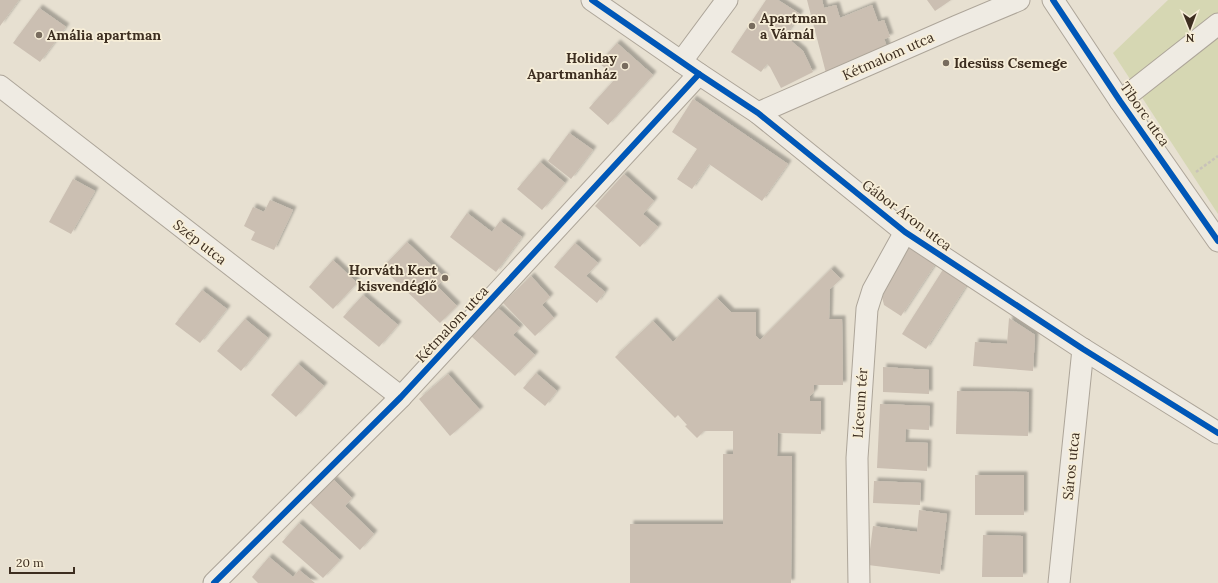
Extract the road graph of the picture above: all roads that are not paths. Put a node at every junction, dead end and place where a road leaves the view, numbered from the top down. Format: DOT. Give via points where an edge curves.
graph roads {
  1 [pos="592,0"];
  2 [pos="727,0"];
  3 [pos="1019,0"];
  4 [pos="1053,0"];
  5 [pos="1218,24"];
  6 [pos="682,62"];
  7 [pos="699,74"];
  8 [pos="0,86"];
  9 [pos="1120,100"];
  10 [pos="758,113"];
  11 [pos="905,232"];
  12 [pos="1218,241"];
  13 [pos="1083,349"];
  14 [pos="401,397"];
  15 [pos="1218,433"];
  16 [pos="214,583"];
  17 [pos="859,583"];
  18 [pos="1059,583"];
  1 -- 6 [label="street, Gábor Áron utca"];
  2 -- 6 [label="street"];
  3 -- 10 [label="street, Kétmalom utca"];
  4 -- 9 [label="street, Tiborc utca"];
  5 -- 9 [label="street"];
  6 -- 7 [label="street, Gábor Áron utca"];
  7 -- 10 [label="street, Gábor Áron utca"];
  7 -- 14 [label="street, Kétmalom utca"];
  8 -- 14 [label="street, Szép utca"];
  9 -- 12 [label="street, Tiborc utca"];
  10 -- 11 [label="street, Gábor Áron utca"];
  11 -- 13 [label="street, Gábor Áron utca"];
  11 -- 17 [label="street, Líceum tér" via="873,290 867,309 857,458"];
  13 -- 15 [label="street, Gábor Áron utca"];
  13 -- 18 [label="street, Sáros utca"];
  14 -- 16 [label="street, Kétmalom utca"];
}
